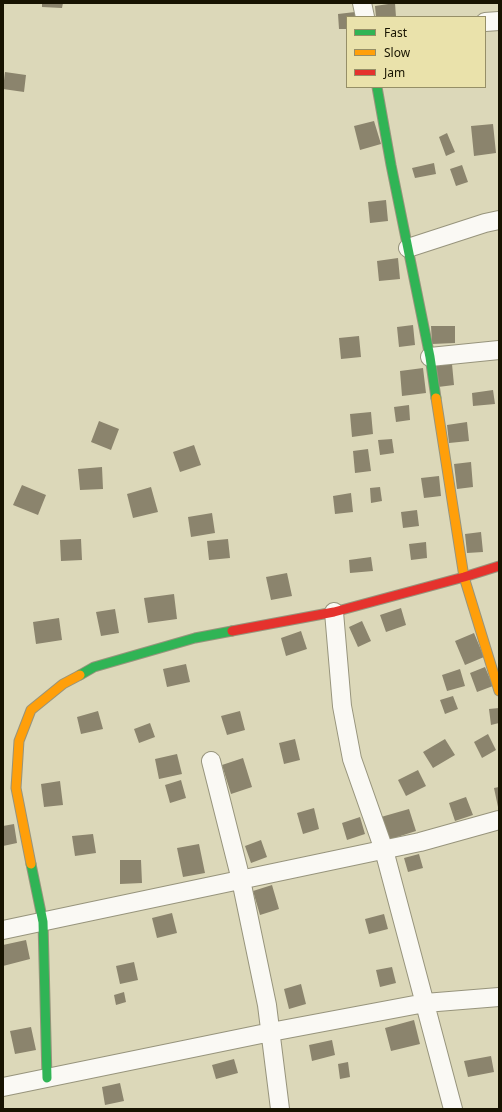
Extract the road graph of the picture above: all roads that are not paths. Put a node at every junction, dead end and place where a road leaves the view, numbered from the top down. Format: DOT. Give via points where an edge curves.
graph roads {
  1 [pos="362,3"];
  2 [pos="365,16"];
  3 [pos="499,21"];
  4 [pos="486,22"];
  5 [pos="377,88"];
  6 [pos="499,220"];
  7 [pos="408,248"];
  8 [pos="499,350"];
  9 [pos="430,356"];
  10 [pos="499,566"];
  11 [pos="464,577"];
  12 [pos="334,612"];
  13 [pos="496,671"];
  14 [pos="499,691"];
  15 [pos="211,761"];
  16 [pos="499,820"];
  17 [pos="384,850"];
  18 [pos="241,880"];
  19 [pos="43,922"];
  20 [pos="3,930"];
  21 [pos="499,997"];
  22 [pos="425,1003"];
  23 [pos="271,1032"];
  24 [pos="47,1078"];
  25 [pos="3,1087"];
  26 [pos="280,1109"];
  27 [pos="453,1109"];
  1 -- 2 [label="street"];
  3 -- 4 [label="street"];
  5 -- 7 [label="street"];
  6 -- 7 [label="street"];
  7 -- 9 [label="street"];
  8 -- 9 [label="street"];
  9 -- 11 [label="street"];
  10 -- 11 [label="street"];
  11 -- 12 [label="street"];
  11 -- 13 [label="street"];
  12 -- 17 [label="street" via="342,706 352,759"];
  12 -- 19 [label="street" via="195,638 94,667 63,684 32,710 19,741 16,788"];
  13 -- 14 [label="street"];
  15 -- 18 [label="street"];
  16 -- 17 [label="street"];
  17 -- 18 [label="street"];
  17 -- 22 [label="street"];
  18 -- 19 [label="street"];
  18 -- 23 [label="street"];
  19 -- 20 [label="street"];
  19 -- 24 [label="street"];
  21 -- 22 [label="street"];
  22 -- 23 [label="street"];
  22 -- 27 [label="street"];
  23 -- 24 [label="street"];
  23 -- 26 [label="street"];
  24 -- 25 [label="street"];
}
